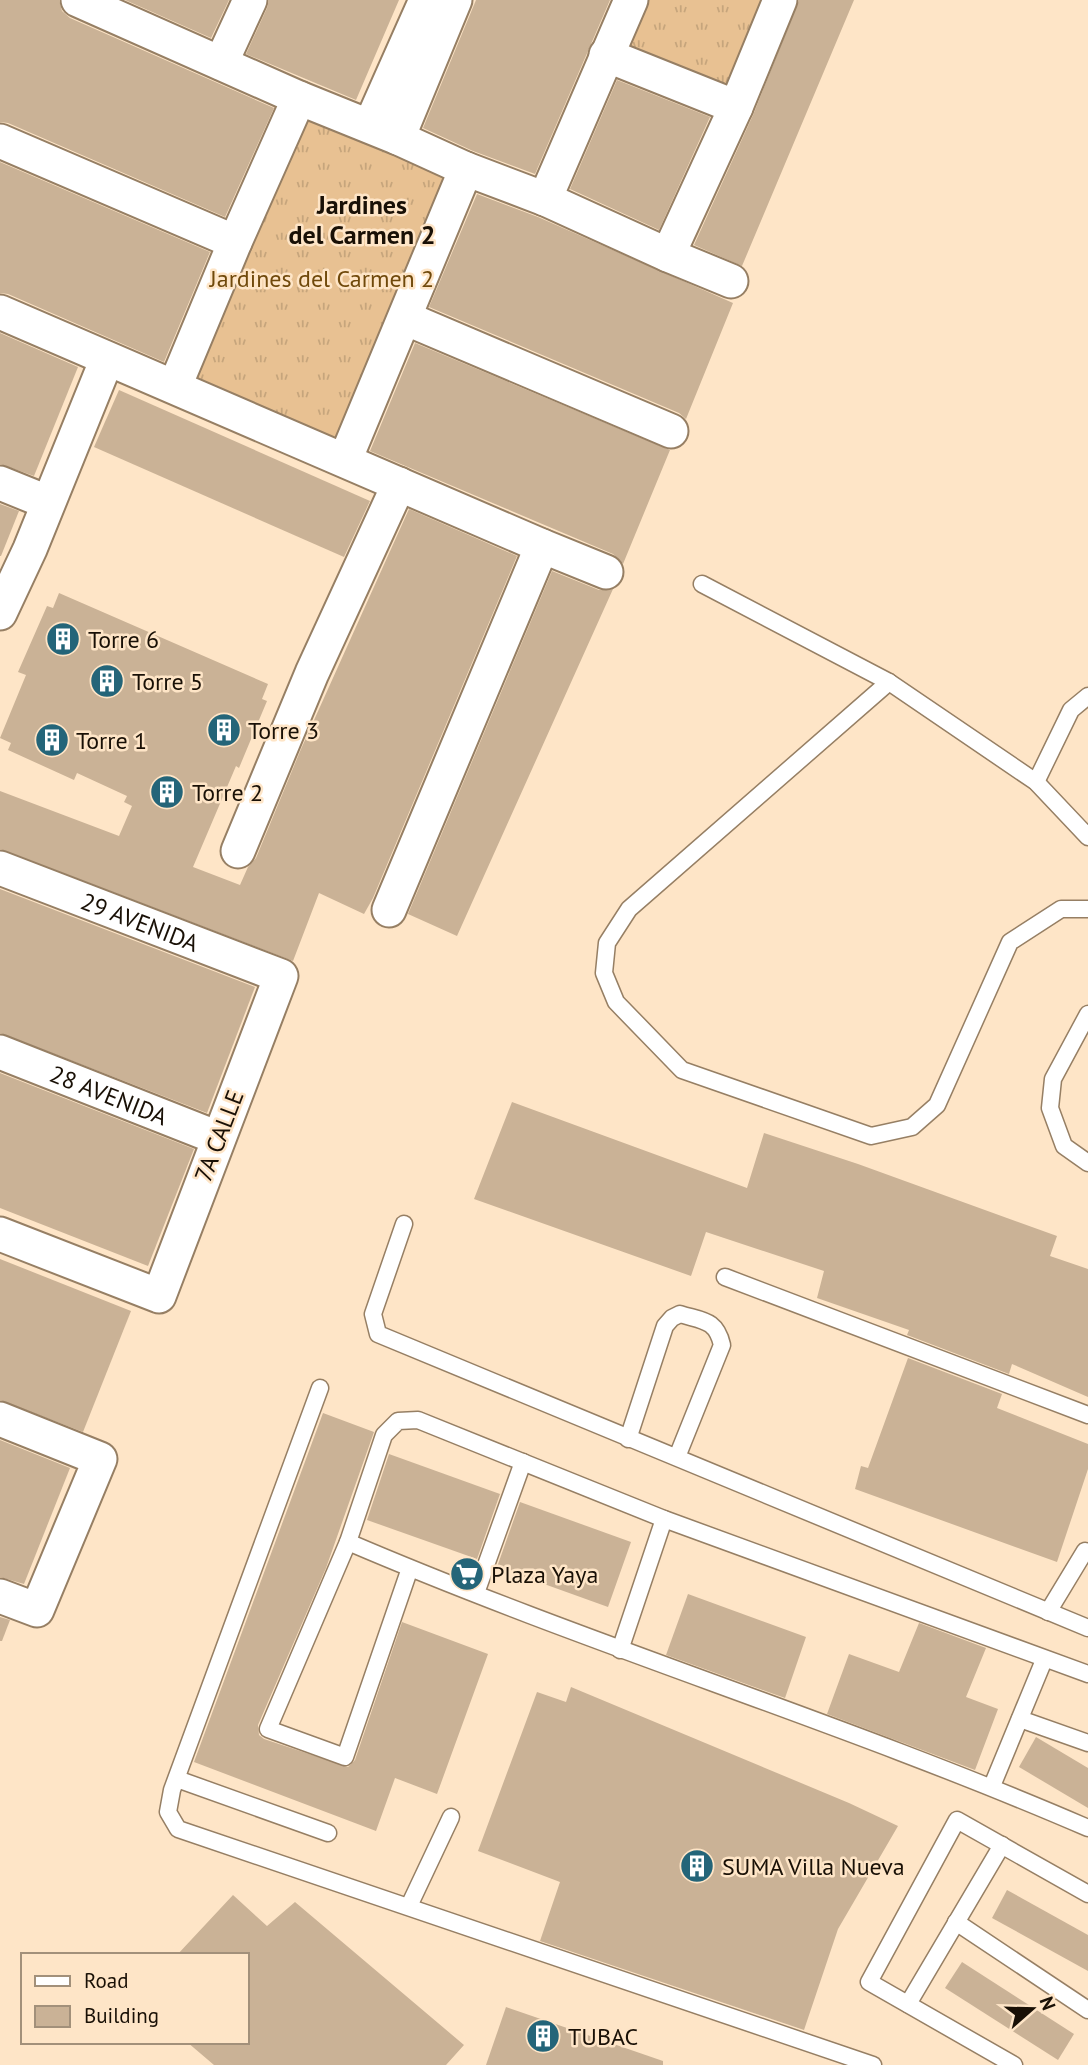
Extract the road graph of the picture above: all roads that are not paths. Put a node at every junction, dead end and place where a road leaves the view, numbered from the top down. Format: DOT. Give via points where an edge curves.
graph roads {
  1 [pos="78,0"];
  2 [pos="250,0"];
  3 [pos="426,0"];
  4 [pos="455,0"];
  5 [pos="631,0"];
  6 [pos="780,0"];
  7 [pos="606,55"];
  8 [pos="221,62"];
  9 [pos="299,98"];
  10 [pos="736,107"];
  11 [pos="384,132"];
  12 [pos="0,141"];
  13 [pos="466,169"];
  14 [pos="545,199"];
  15 [pos="235,242"];
  16 [pos="668,256"];
  17 [pos="731,281"];
  18 [pos="0,312"];
  19 [pos="405,318"];
  20 [pos="107,359"];
  21 [pos="175,386"];
  22 [pos="671,431"];
  23 [pos="345,460"];
  24 [pos="0,483"];
  25 [pos="400,484"];
  26 [pos="47,502"];
  27 [pos="542,546"];
  28 [pos="606,572"];
  29 [pos="702,584"];
  30 [pos="0,613"];
  31 [pos="889,682"];
  32 [pos="1088,696"];
  33 [pos="1036,782"];
  34 [pos="1088,837"];
  35 [pos="238,850"];
  36 [pos="0,868"];
  37 [pos="1088,909"];
  38 [pos="389,910"];
  39 [pos="281,976"];
  40 [pos="1088,1014"];
  41 [pos="0,1052"];
  42 [pos="218,1138"];
  43 [pos="1088,1163"];
  44 [pos="404,1224"];
  45 [pos="0,1234"];
  46 [pos="725,1277"];
  47 [pos="320,1388"];
  48 [pos="1088,1415"];
  49 [pos="0,1419"];
  50 [pos="628,1439"];
  51 [pos="677,1457"];
  52 [pos="523,1462"];
  53 [pos="664,1519"];
  54 [pos="348,1542"];
  55 [pos="1085,1551"];
  56 [pos="410,1568"];
  57 [pos="476,1593"];
  58 [pos="0,1596"];
  59 [pos="1048,1612"];
  60 [pos="1088,1628"];
  61 [pos="620,1650"];
  62 [pos="1044,1660"];
  63 [pos="1088,1674"];
  64 [pos="1020,1719"];
  65 [pos="1088,1743"];
  66 [pos="177,1779"];
  67 [pos="992,1786"];
  68 [pos="451,1817"];
  69 [pos="1088,1828"];
  70 [pos="328,1833"];
  71 [pos="1002,1845"];
  72 [pos="1088,1894"];
  73 [pos="410,1906"];
  74 [pos="956,1922"];
  75 [pos="908,2004"];
  76 [pos="1088,2010"];
  77 [pos="873,2065"];
  78 [pos="1014,2065"];
  1 -- 8 [label="street"];
  2 -- 8 [label="street"];
  3 -- 11 [label="street"];
  4 -- 11 [label="street"];
  5 -- 7 [label="street"];
  6 -- 10 [label="street"];
  7 -- 10 [label="street"];
  7 -- 14 [label="street"];
  8 -- 9 [label="street"];
  9 -- 11 [label="street"];
  9 -- 15 [label="street"];
  10 -- 16 [label="street"];
  11 -- 13 [label="street"];
  12 -- 15 [label="street"];
  13 -- 14 [label="street"];
  13 -- 19 [label="street"];
  14 -- 16 [label="street"];
  15 -- 21 [label="street"];
  16 -- 17 [label="street"];
  18 -- 20 [label="street"];
  19 -- 22 [label="street"];
  19 -- 23 [label="street"];
  20 -- 21 [label="street"];
  20 -- 26 [label="street"];
  21 -- 23 [label="street"];
  23 -- 25 [label="street"];
  24 -- 26 [label="street"];
  25 -- 27 [label="street"];
  25 -- 35 [label="street" via="312,673"];
  26 -- 30 [label="street"];
  27 -- 28 [label="street"];
  27 -- 38 [label="street"];
  29 -- 31 [label="lane"];
  31 -- 33 [label="lane"];
  31 -- 37 [label="lane" via="629,909 607,943 604,974 616,1002 682,1070 871,1136 912,1126 937,1105 1010,942 1061,909"];
  32 -- 33 [label="lane" via="1070,710"];
  33 -- 34 [label="lane"];
  36 -- 39 [label="street, 29 AVENIDA"];
  39 -- 42 [label="street, 7A CALLE"];
  40 -- 43 [label="lane" via="1053,1079 1050,1108 1064,1146"];
  41 -- 42 [label="street, 28 AVENIDA"];
  42 -- 45 [label="street, 7A CALLE" via="159,1296"];
  44 -- 50 [label="lane" via="373,1314 378,1334"];
  46 -- 48 [label="lane"];
  47 -- 66 [label="lane"];
  49 -- 58 [label="street" via="100,1460 37,1610"];
  50 -- 51 [label="lane"];
  50 -- 51 [label="lane" via="665,1326 680,1314 712,1324 722,1345"];
  51 -- 59 [label="lane"];
  52 -- 53 [label="lane"];
  52 -- 54 [label="lane" via="418,1420 398,1421 384,1435"];
  52 -- 57 [label="lane"];
  53 -- 61 [label="lane"];
  53 -- 62 [label="lane"];
  54 -- 56 [label="lane"];
  54 -- 56 [label="lane" via="268,1729 345,1757"];
  55 -- 59 [label="lane"];
  56 -- 57 [label="lane"];
  57 -- 61 [label="lane"];
  59 -- 60 [label="lane"];
  61 -- 67 [label="lane"];
  62 -- 63 [label="lane"];
  62 -- 64 [label="lane"];
  64 -- 65 [label="lane"];
  64 -- 67 [label="lane"];
  66 -- 70 [label="lane"];
  66 -- 73 [label="lane" via="168,1812 178,1829"];
  67 -- 69 [label="lane"];
  68 -- 73 [label="lane"];
  71 -- 72 [label="lane"];
  71 -- 74 [label="lane"];
  71 -- 75 [label="lane" via="957,1819 869,1982"];
  73 -- 77 [label="lane"];
  74 -- 75 [label="lane"];
  74 -- 76 [label="lane"];
  75 -- 78 [label="lane"];
}
